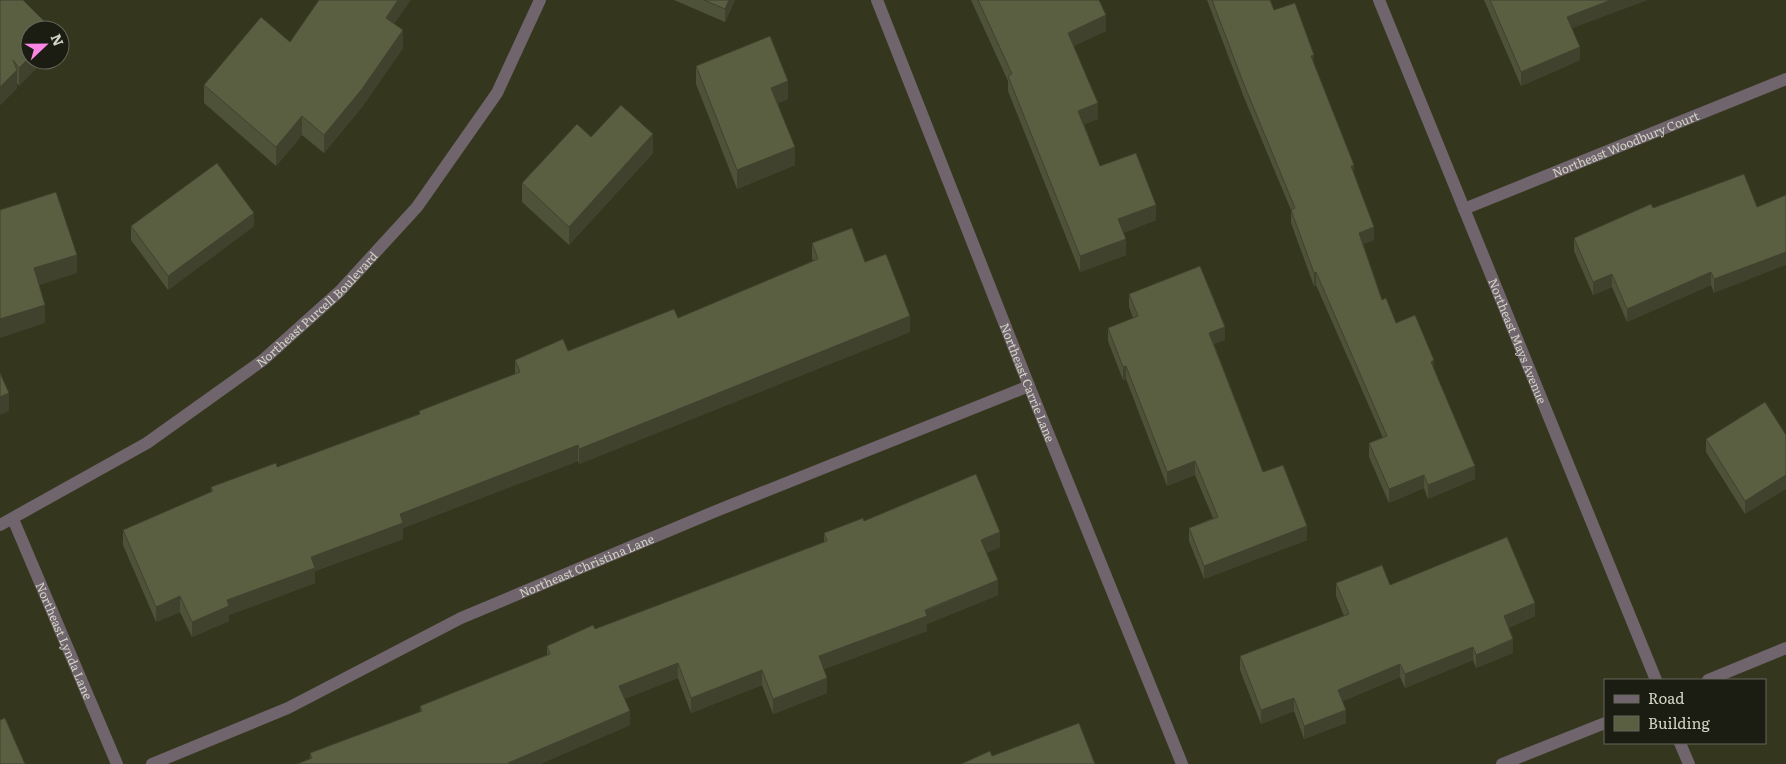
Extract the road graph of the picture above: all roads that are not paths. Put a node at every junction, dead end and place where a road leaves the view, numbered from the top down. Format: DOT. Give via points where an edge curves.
graph roads {
  1 [pos="540,0"];
  2 [pos="877,0"];
  3 [pos="1379,0"];
  4 [pos="1786,79"];
  5 [pos="1464,209"];
  6 [pos="1029,386"];
  7 [pos="13,519"];
  8 [pos="0,525"];
  9 [pos="1786,648"];
  10 [pos="1656,679"];
  11 [pos="1710,679"];
  12 [pos="1604,722"];
  13 [pos="1680,744"];
  14 [pos="117,764"];
  15 [pos="152,764"];
  16 [pos="1182,764"];
  17 [pos="1502,764"];
  18 [pos="1689,764"];
  1 -- 7 [label="street, Northeast Purcell Boulevard" via="496,93 417,207 340,291 263,360 147,443"];
  2 -- 6 [label="street, Northeast Carrie Lane"];
  3 -- 5 [label="street, Northeast Mays Avenue"];
  4 -- 5 [label="street, Northeast Woodbury Court"];
  5 -- 10 [label="street, Northeast Mays Avenue"];
  6 -- 15 [label="street, Northeast Christina Lane" via="461,618 288,708"];
  6 -- 16 [label="street, Northeast Carrie Lane"];
  7 -- 8 [label="street, Northeast Purcell Boulevard"];
  7 -- 14 [label="street, Northeast Lynda Lane"];
  9 -- 11 [label="street"];
  12 -- 17 [label="street"];
  13 -- 18 [label="street"];
}
